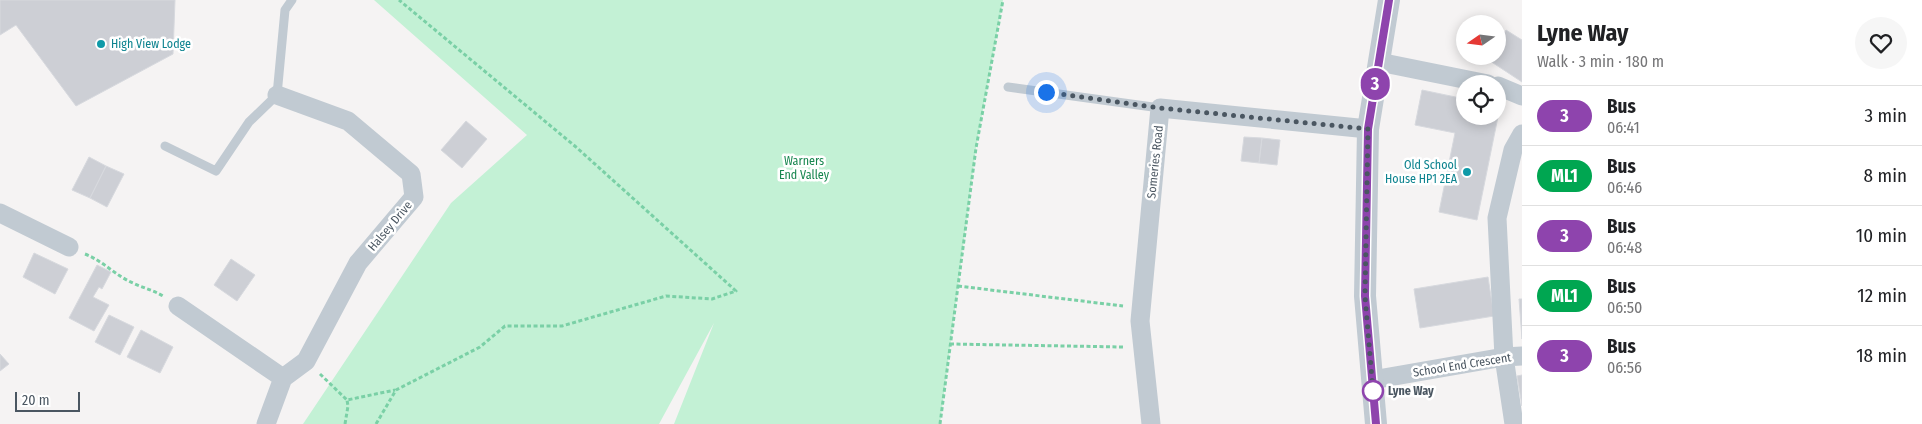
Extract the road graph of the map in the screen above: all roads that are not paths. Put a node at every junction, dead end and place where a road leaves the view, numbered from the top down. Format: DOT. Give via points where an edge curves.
graph roads {
  1 [pos="292,0"];
  2 [pos="1389,0"];
  3 [pos="1379,62"];
  4 [pos="1456,78"];
  5 [pos="1008,87"];
  6 [pos="1506,89"];
  7 [pos="277,95"];
  8 [pos="1522,96"];
  9 [pos="1160,108"];
  10 [pos="1368,129"];
  11 [pos="1522,134"];
  12 [pos="165,146"];
  13 [pos="0,213"];
  14 [pos="68,247"];
  15 [pos="178,306"];
  16 [pos="1513,356"];
  17 [pos="283,378"];
  18 [pos="1372,380"];
  19 [pos="266,424"];
  20 [pos="1151,424"];
  21 [pos="1376,424"];
  22 [pos="1514,424"];
  1 -- 7 [label="lane" via="285,10"];
  2 -- 3 [label="street"];
  3 -- 4 [label="street"];
  3 -- 10 [label="street"];
  5 -- 9 [label="lane"];
  6 -- 8 [label="street"];
  7 -- 12 [label="lane" via="249,122 216,172"];
  7 -- 17 [label="street, Halsey Drive" via="348,121 411,174 414,197 358,263 306,361"];
  9 -- 10 [label="street, Someries Road"];
  9 -- 20 [label="street, Someries Road" via="1140,321"];
  10 -- 18 [label="street" via="1365,296"];
  11 -- 16 [label="street" via="1513,150 1497,218"];
  13 -- 14 [label="street"];
  15 -- 17 [label="street"];
  16 -- 18 [label="street, School End Crescent"];
  16 -- 22 [label="street"];
  17 -- 19 [label="street"];
  18 -- 21 [label="street"];
}
